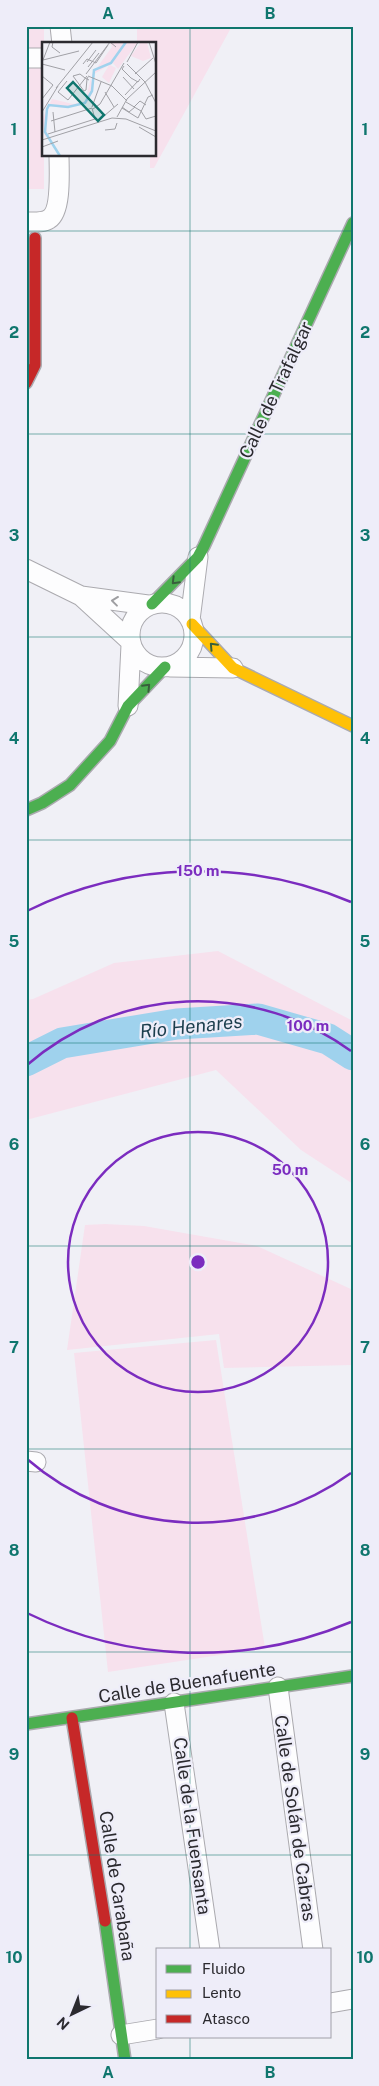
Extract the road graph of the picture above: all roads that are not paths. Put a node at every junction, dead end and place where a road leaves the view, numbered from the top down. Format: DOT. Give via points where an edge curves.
graph roads {
  1 [pos="60,26"];
  2 [pos="62,42"];
  3 [pos="26,58"];
  4 [pos="42,58"];
  5 [pos="59,156"];
  6 [pos="353,223"];
  7 [pos="31,230"];
  8 [pos="26,384"];
  9 [pos="198,557"];
  10 [pos="26,569"];
  11 [pos="81,596"];
  12 [pos="150,604"];
  13 [pos="191,622"];
  14 [pos="130,643"];
  15 [pos="168,667"];
  16 [pos="233,668"];
  17 [pos="128,706"];
  18 [pos="353,726"];
  19 [pos="26,810"];
  20 [pos="353,1676"];
  21 [pos="278,1687"];
  22 [pos="174,1703"];
  23 [pos="72,1718"];
  24 [pos="26,1724"];
  25 [pos="210,1948"];
  26 [pos="313,1948"];
  27 [pos="353,1999"];
  28 [pos="332,2002"];
  29 [pos="156,2029"];
  30 [pos="121,2035"];
  31 [pos="125,2060"];
  1 -- 2 [label="street"];
  3 -- 4 [label="street"];
  5 -- 7 [label="street" via="56,210 51,219"];
  6 -- 9 [label="street, Calle de Trafalgar"];
  7 -- 8 [label="street" via="35,364"];
  9 -- 12 [label="street, Calle de Trafalgar, one-way"];
  9 -- 13 [label="street, Calle de Trafalgar"];
  10 -- 11 [label="street"];
  12 -- 11 [label="street, one-way"];
  11 -- 14 [label="street"];
  12 -- 13 [label="street" via="169,603 179,608"];
  12 -- 14 [label="street" via="133,619 129,630"];
  13 -- 15 [label="street" via="194,635 190,650 180,662"];
  16 -- 13 [label="street, one-way"];
  14 -- 15 [label="street" via="139,659 148,665"];
  14 -- 17 [label="street"];
  15 -- 16 [label="street"];
  17 -- 15 [label="street, one-way"];
  16 -- 18 [label="street"];
  17 -- 19 [label="street" via="110,741 70,785"];
  20 -- 21 [label="street, Calle de Buenafuente"];
  21 -- 22 [label="street, Calle de Buenafuente"];
  21 -- 26 [label="street, Calle de Solán de Cabras"];
  22 -- 23 [label="street, Calle de Buenafuente"];
  22 -- 25 [label="street, Calle de la Fuensanta"];
  23 -- 24 [label="street, Calle de Buenafuente"];
  23 -- 30 [label="street, Calle de Carabaña"];
  27 -- 28 [label="street"];
  29 -- 30 [label="street"];
  30 -- 31 [label="street, Calle de Carabaña"];
}
